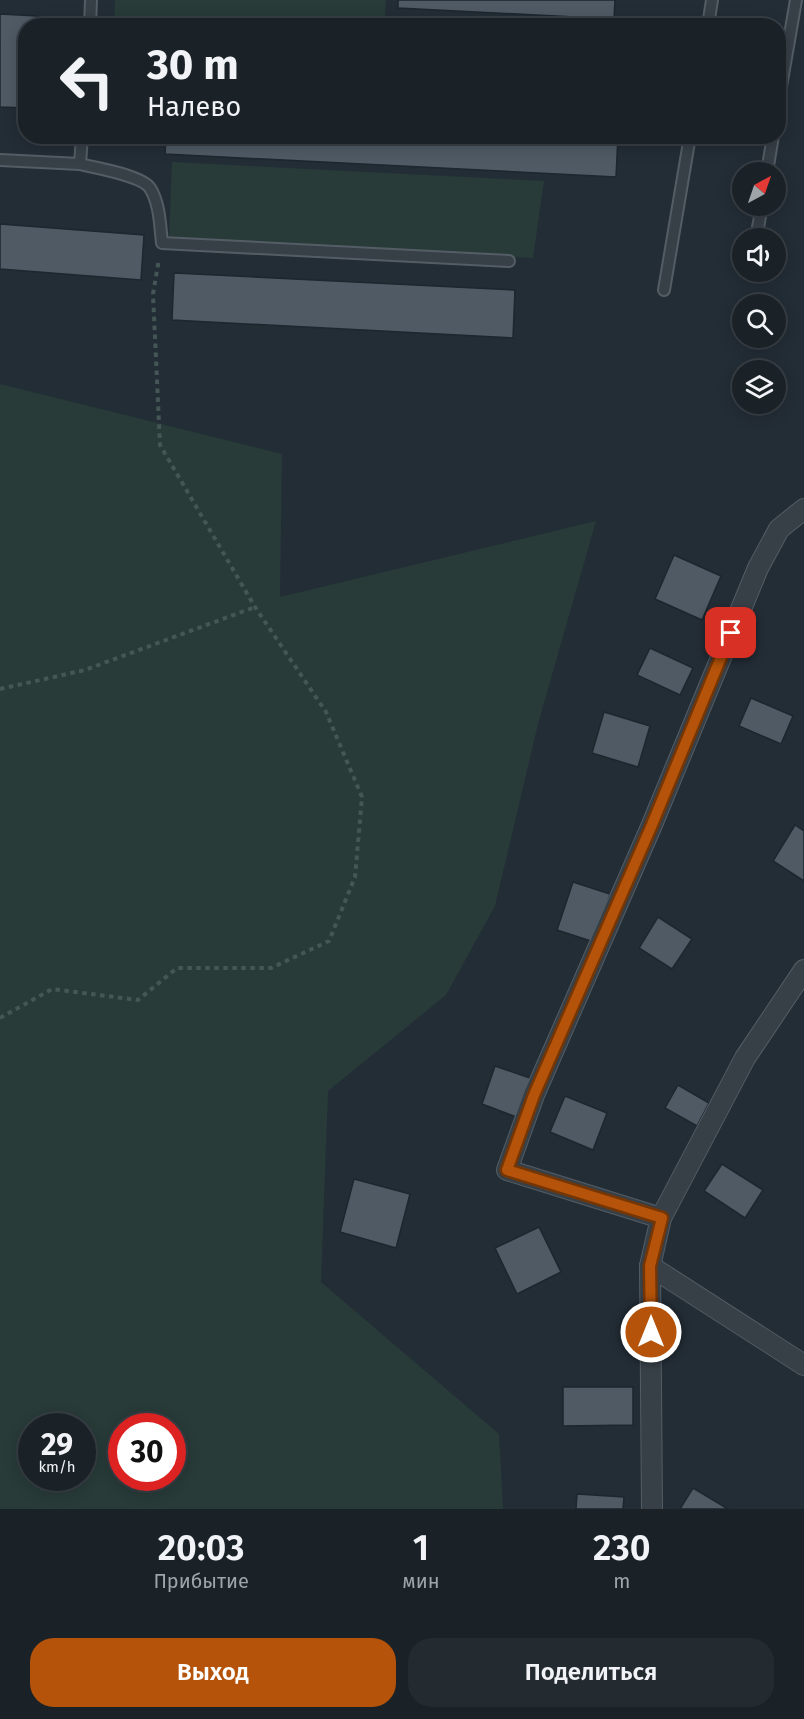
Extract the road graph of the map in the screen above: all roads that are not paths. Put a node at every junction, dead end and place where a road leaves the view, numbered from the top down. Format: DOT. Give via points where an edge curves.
graph roads {
  1 [pos="91,0"];
  2 [pos="712,0"];
  3 [pos="796,0"];
  4 [pos="90,18"];
  5 [pos="709,18"];
  6 [pos="786,58"];
  7 [pos="81,144"];
  8 [pos="689,144"];
  9 [pos="772,144"];
  10 [pos="0,160"];
  11 [pos="769,162"];
  12 [pos="80,164"];
  13 [pos="509,261"];
  14 [pos="664,290"];
  15 [pos="804,509"];
  16 [pos="804,970"];
  17 [pos="662,1218"];
  18 [pos="650,1266"];
  19 [pos="804,1365"];
  20 [pos="652,1509"];
  1 -- 4 [label="lane"];
  2 -- 5 [label="lane"];
  3 -- 6 [label="lane"];
  7 -- 12 [label="lane"];
  8 -- 14 [label="lane"];
  9 -- 11 [label="lane"];
  10 -- 12 [label="lane"];
  12 -- 13 [label="lane" via="131,177 149,186 157,204 162,243"];
  15 -- 17 [label="street" via="778,529 758,568 534,1095 507,1170"];
  16 -- 17 [label="street" via="745,1058"];
  17 -- 18 [label="street"];
  18 -- 19 [label="street"];
  18 -- 20 [label="street"];
}
